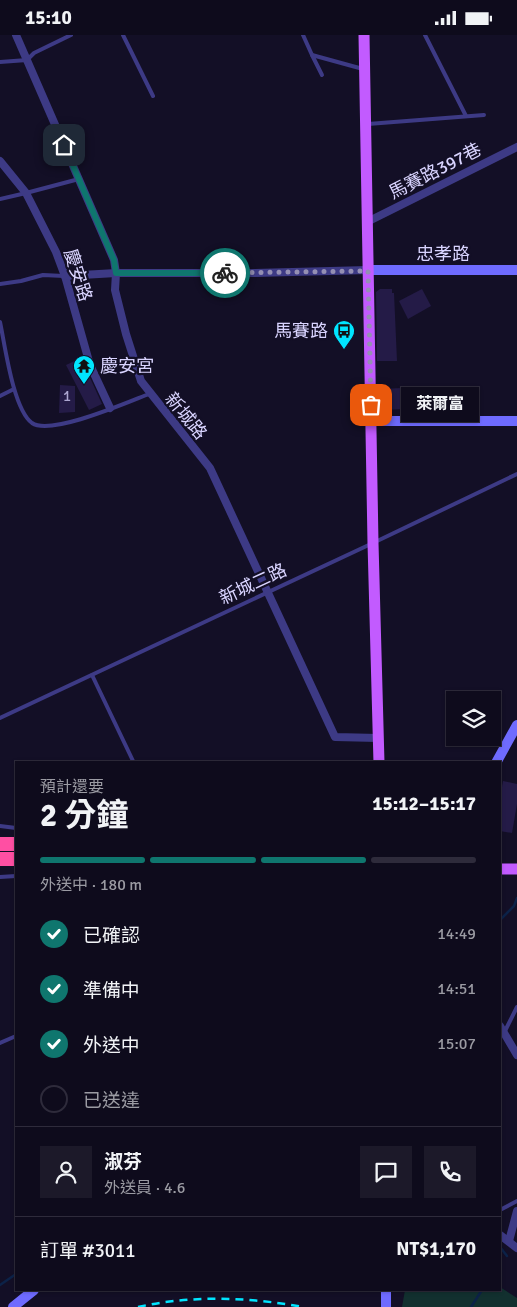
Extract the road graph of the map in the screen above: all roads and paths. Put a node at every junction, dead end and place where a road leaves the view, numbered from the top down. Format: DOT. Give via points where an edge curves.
graph roads {
  1 [pos="16,35"];
  2 [pos="71,35"];
  3 [pos="123,35"];
  4 [pos="303,35"];
  5 [pos="364,35"];
  6 [pos="425,35"];
  7 [pos="312,55"];
  8 [pos="27,60"];
  9 [pos="0,62"];
  10 [pos="364,69"];
  11 [pos="322,75"];
  12 [pos="153,96"];
  13 [pos="484,115"];
  14 [pos="466,116"];
  15 [pos="365,124"];
  16 [pos="517,147"];
  17 [pos="0,161"];
  18 [pos="78,179"];
  19 [pos="26,193"];
  20 [pos="0,199"];
  21 [pos="367,222"];
  22 [pos="517,270"];
  23 [pos="368,271"];
  24 [pos="116,273"];
  25 [pos="65,276"];
  26 [pos="0,284"];
  27 [pos="0,322"];
  28 [pos="14,389"];
  29 [pos="149,393"];
  30 [pos="0,396"];
  31 [pos="110,408"];
  32 [pos="371,421"];
  33 [pos="517,421"];
  34 [pos="517,473"];
  35 [pos="373,543"];
  36 [pos="268,592"];
  37 [pos="92,675"];
  38 [pos="0,718"];
  39 [pos="517,725"];
  40 [pos="378,738"];
  41 [pos="133,761"];
  42 [pos="378,761"];
  43 [pos="497,761"];
  44 [pos="0,826"];
  45 [pos="15,828"];
  46 [pos="0,844"];
  47 [pos="15,845"];
  48 [pos="0,859"];
  49 [pos="15,859"];
  50 [pos="501,869"];
  51 [pos="517,869"];
  52 [pos="15,875"];
  53 [pos="0,877"];
  54 [pos="517,1007"];
  55 [pos="502,1030"];
  56 [pos="15,1036"];
  57 [pos="0,1043"];
  58 [pos="517,1055"];
  59 [pos="517,1201"];
  60 [pos="501,1209"];
  61 [pos="517,1211"];
  62 [pos="501,1236"];
  63 [pos="509,1241"];
  64 [pos="517,1248"];
  65 [pos="33,1291"];
  66 [pos="386,1291"];
  67 [pos="13,1307"];
  68 [pos="386,1307"];
  1 -- 8 [label="street, 新城路"];
  2 -- 8 [label="lane" via="34,53"];
  3 -- 12 [label="lane"];
  4 -- 7 [label="lane"];
  5 -- 10 [label="main road"];
  6 -- 14 [label="lane"];
  7 -- 10 [label="lane"];
  7 -- 11 [label="lane"];
  8 -- 9 [label="lane"];
  8 -- 18 [label="street, 新城路"];
  10 -- 15 [label="main road"];
  13 -- 14 [label="lane"];
  14 -- 15 [label="lane"];
  15 -- 21 [label="main road"];
  16 -- 21 [label="street, 馬賽路397巷"];
  17 -- 19 [label="street, 慶安路"];
  18 -- 19 [label="lane"];
  18 -- 24 [label="street, 新城路" via="114,260"];
  19 -- 20 [label="lane"];
  19 -- 25 [label="street, 慶安路"];
  21 -- 23 [label="main road"];
  22 -- 23 [label="street, 忠孝路"];
  23 -- 24 [label="street"];
  23 -- 32 [label="main road"];
  24 -- 25 [label="street"];
  24 -- 29 [label="street, 新城路" via="115,290 126,334 135,366"];
  25 -- 26 [label="lane" via="43,275"];
  25 -- 31 [label="street, 慶安路" via="90,365"];
  27 -- 28 [label="lane"];
  28 -- 30 [label="lane"];
  28 -- 31 [label="lane" via="27,418 37,425 48,427 68,423"];
  29 -- 31 [label="lane"];
  29 -- 36 [label="street, 新城路" via="210,469"];
  32 -- 33 [label="street"];
  32 -- 35 [label="main road"];
  34 -- 35 [label="lane, 新城二路"];
  35 -- 36 [label="lane, 新城二路"];
  35 -- 40 [label="main road"];
  36 -- 37 [label="lane, 新城二路"];
  36 -- 40 [label="street, 新城路" via="335,737"];
  37 -- 38 [label="lane, 新城二路"];
  37 -- 41 [label="lane"];
  39 -- 43 [label="street"];
  40 -- 42 [label="main road"];
  44 -- 45 [label="lane"];
  46 -- 47 [label="highway"];
  48 -- 49 [label="highway"];
  50 -- 51 [label="main road"];
  52 -- 53 [label="lane"];
  54 -- 55 [label="lane"];
  55 -- 58 [label="street"];
  56 -- 57 [label="lane"];
  59 -- 60 [label="lane"];
  61 -- 63 [label="street"];
  62 -- 63 [label="street"];
  63 -- 64 [label="street"];
  65 -- 67 [label="street"];
  66 -- 68 [label="street"];
}
